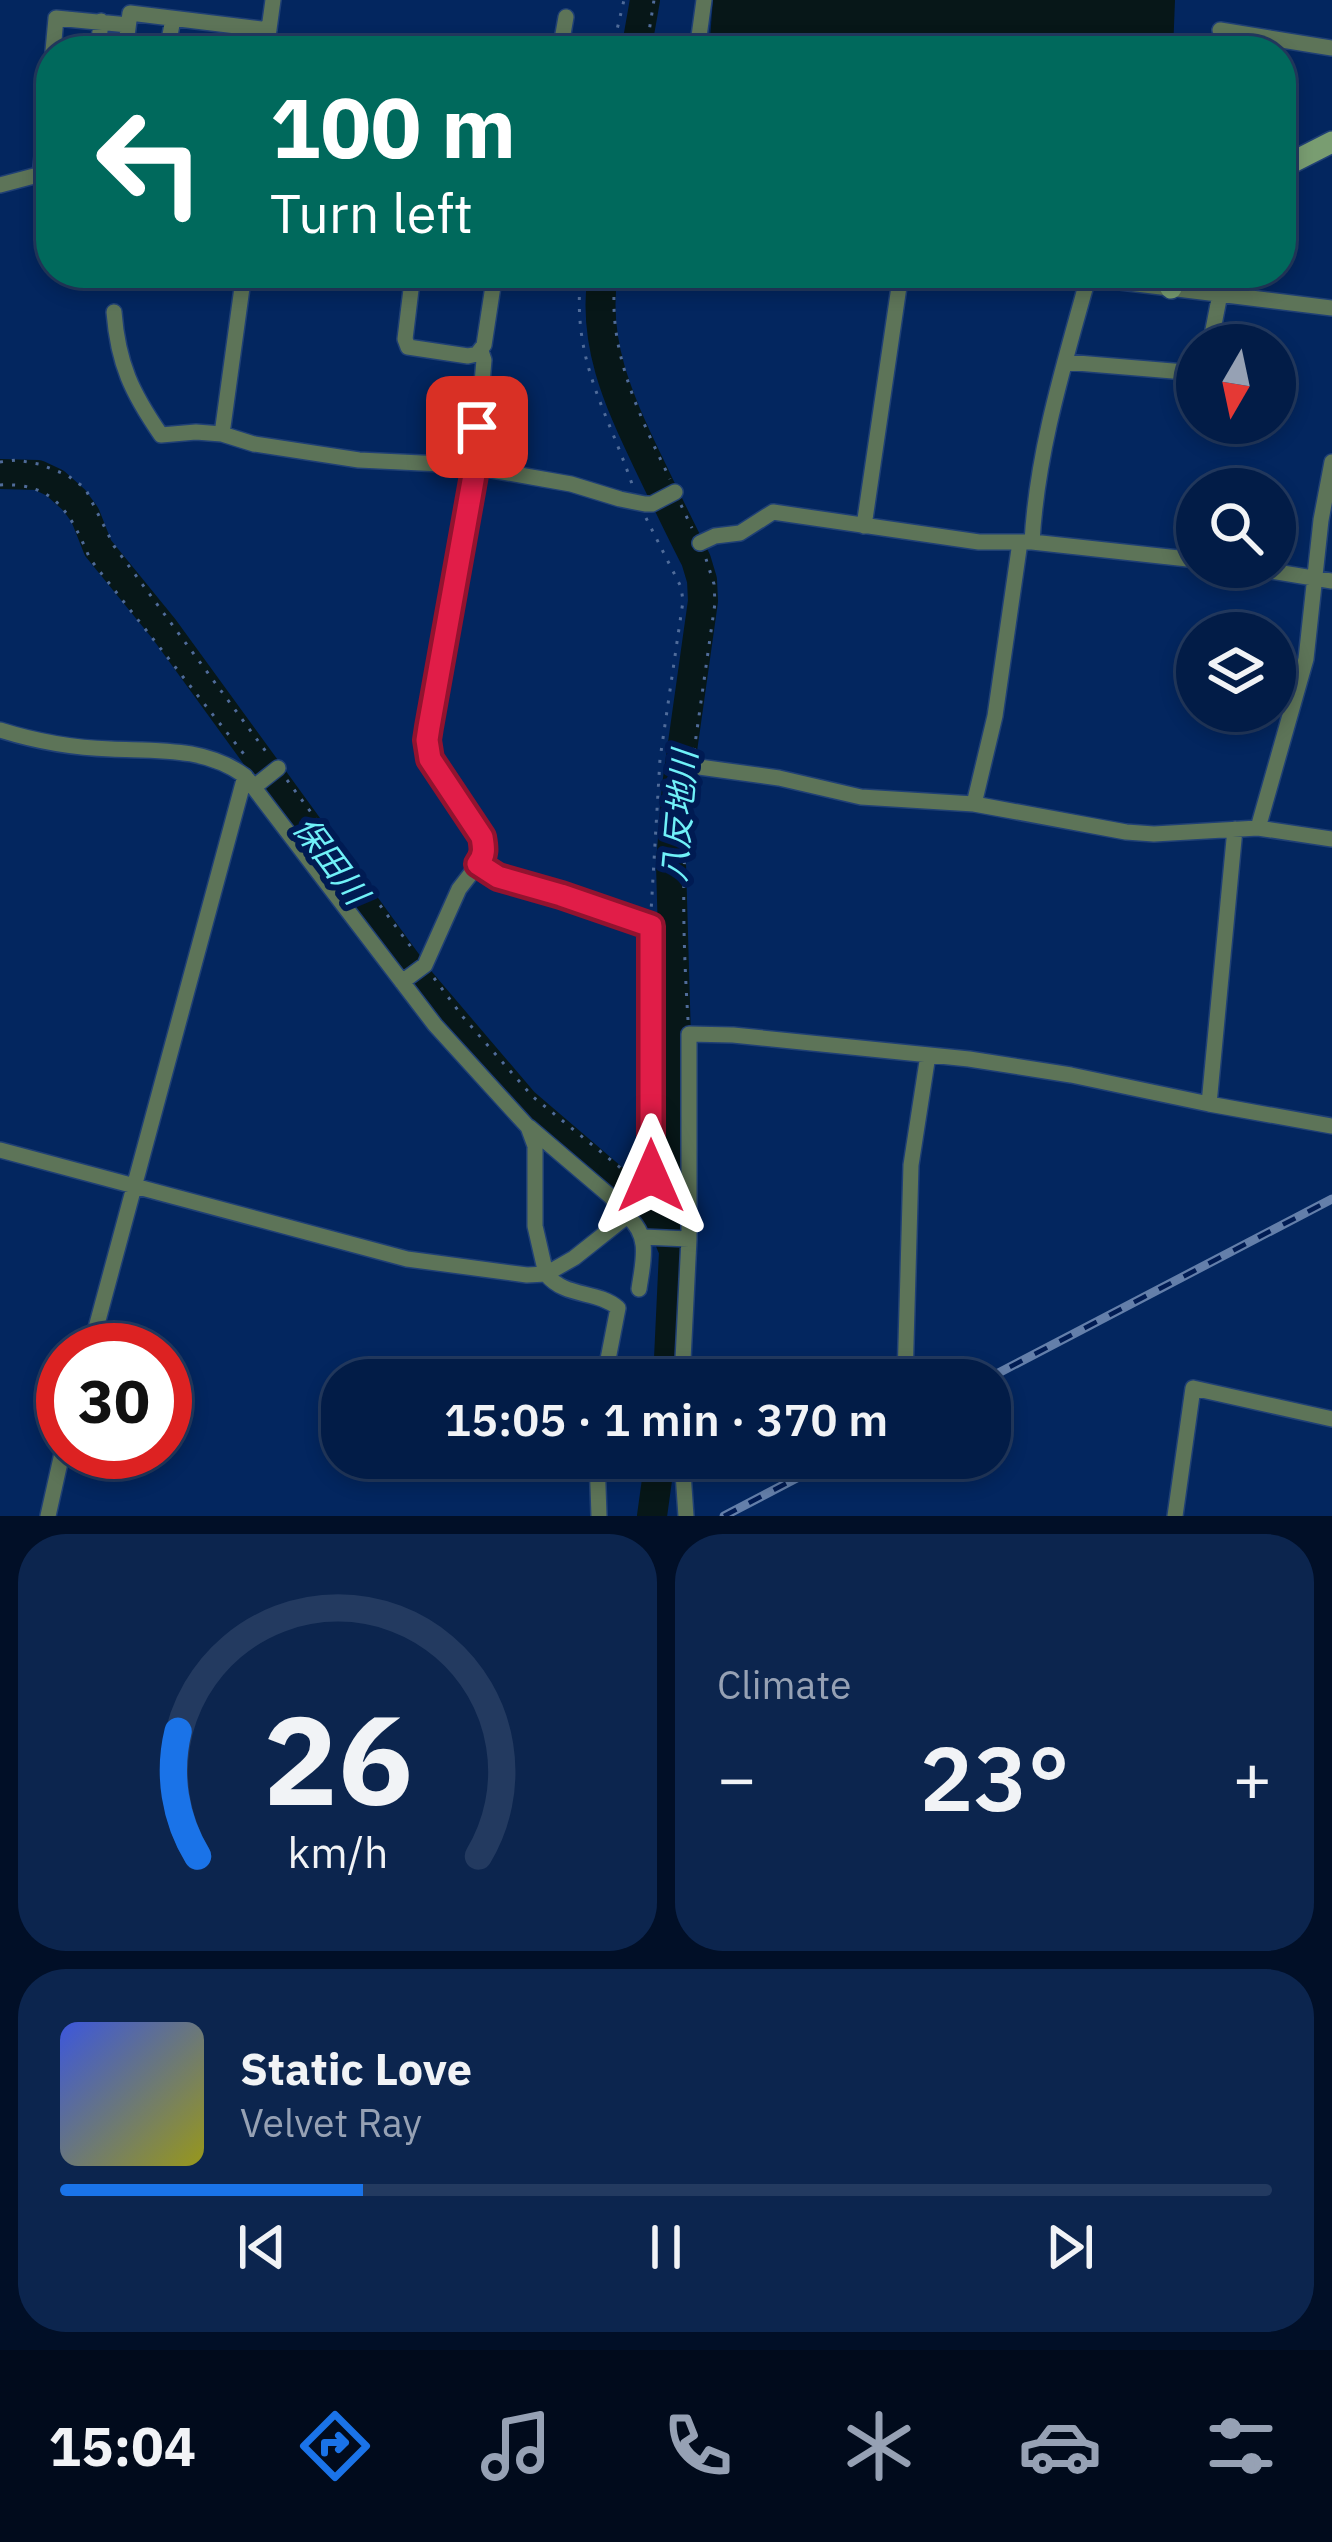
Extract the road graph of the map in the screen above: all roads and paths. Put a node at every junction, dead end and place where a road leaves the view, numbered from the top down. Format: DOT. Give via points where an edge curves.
graph roads {
  1 [pos="273,0"];
  2 [pos="625,0"];
  3 [pos="654,0"];
  4 [pos="704,0"];
  5 [pos="566,17"];
  6 [pos="173,19"];
  7 [pos="101,21"];
  8 [pos="128,25"];
  9 [pos="269,30"];
  10 [pos="1220,30"];
  11 [pos="54,36"];
  12 [pos="100,36"];
  13 [pos="127,36"];
  14 [pos="170,36"];
  15 [pos="268,36"];
  16 [pos="563,36"];
  17 [pos="616,36"];
  18 [pos="648,36"];
  19 [pos="699,36"];
  20 [pos="1257,36"];
  21 [pos="1296,42"];
  22 [pos="1332,48"];
  23 [pos="1332,142"];
  24 [pos="1296,160"];
  25 [pos="36,178"];
  26 [pos="0,184"];
  27 [pos="242,288"];
  28 [pos="411,288"];
  29 [pos="493,288"];
  30 [pos="580,288"];
  31 [pos="614,288"];
  32 [pos="899,288"];
  33 [pos="1085,288"];
  34 [pos="1198,288"];
  35 [pos="1220,294"];
  36 [pos="1332,308"];
  37 [pos="114,313"];
  38 [pos="1214,324"];
  39 [pos="481,351"];
  40 [pos="1065,362"];
  41 [pos="1176,371"];
  42 [pos="222,434"];
  43 [pos="0,462"];
  44 [pos="1332,462"];
  45 [pos="474,468"];
  46 [pos="0,484"];
  47 [pos="674,493"];
  48 [pos="647,502"];
  49 [pos="864,526"];
  50 [pos="1026,542"];
  51 [pos="700,543"];
  52 [pos="1176,558"];
  53 [pos="1324,580"];
  54 [pos="0,730"];
  55 [pos="692,766"];
  56 [pos="264,776"];
  57 [pos="974,804"];
  58 [pos="1258,828"];
  59 [pos="1235,829"];
  60 [pos="1332,839"];
  61 [pos="478,864"];
  62 [pos="651,926"];
  63 [pos="414,974"];
  64 [pos="689,1034"];
  65 [pos="928,1055"];
  66 [pos="1209,1104"];
  67 [pos="528,1126"];
  68 [pos="1332,1126"];
  69 [pos="0,1150"];
  70 [pos="134,1187"];
  71 [pos="648,1190"];
  72 [pos="627,1216"];
  73 [pos="652,1236"];
  74 [pos="685,1239"];
  75 [pos="546,1274"];
  76 [pos="639,1289"];
  77 [pos="97,1323"];
  78 [pos="608,1359"];
  79 [pos="682,1359"];
  80 [pos="905,1359"];
  81 [pos="1332,1419"];
  82 [pos="56,1479"];
  83 [pos="598,1479"];
  84 [pos="683,1479"];
  85 [pos="48,1516"];
  86 [pos="599,1516"];
  87 [pos="686,1516"];
  88 [pos="1175,1516"];
  1 -- 9 [label="street"];
  2 -- 17 [label="path"];
  3 -- 18 [label="path"];
  4 -- 19 [label="street"];
  5 -- 16 [label="street"];
  6 -- 8 [label="street" via="130,13"];
  6 -- 9 [label="street"];
  6 -- 14 [label="street"];
  7 -- 8 [label="street"];
  7 -- 11 [label="street" via="56,18"];
  7 -- 12 [label="street"];
  8 -- 13 [label="street"];
  9 -- 15 [label="street"];
  10 -- 20 [label="street"];
  21 -- 22 [label="street"];
  23 -- 24 [label="street"];
  25 -- 26 [label="street"];
  27 -- 42 [label="street"];
  28 -- 39 [label="street" via="408,347"];
  29 -- 39 [label="street"];
  30 -- 48 [label="path" via="588,372"];
  31 -- 47 [label="path" via="619,349"];
  32 -- 49 [label="street"];
  33 -- 40 [label="street"];
  34 -- 35 [label="street"];
  35 -- 36 [label="street"];
  35 -- 38 [label="street"];
  37 -- 42 [label="street" via="124,371 161,435"];
  39 -- 45 [label="street"];
  40 -- 41 [label="street"];
  40 -- 50 [label="street"];
  42 -- 45 [label="street" via="359,460"];
  43 -- 56 [label="path" via="38,464 85,488"];
  44 -- 53 [label="street" via="1321,520"];
  45 -- 48 [label="street"];
  45 -- 61 [label="street" via="427,740 430,759 482,837"];
  46 -- 56 [label="path" via="44,491 62,507 90,559"];
  47 -- 48 [label="street"];
  47 -- 51 [label="path"];
  48 -- 62 [label="path" via="683,601 660,759"];
  49 -- 50 [label="street"];
  49 -- 51 [label="street" via="773,512 740,533"];
  50 -- 52 [label="street"];
  50 -- 57 [label="street"];
  51 -- 55 [label="path" via="715,603"];
  53 -- 58 [label="street"];
  54 -- 56 [label="street" via="77,747 195,754"];
  55 -- 57 [label="street" via="861,797"];
  55 -- 64 [label="path" via="682,880"];
  56 -- 63 [label="street"];
  56 -- 63 [label="path"];
  56 -- 70 [label="street"];
  57 -- 59 [label="street" via="1126,832"];
  58 -- 59 [label="street"];
  58 -- 60 [label="street"];
  59 -- 66 [label="street"];
  61 -- 62 [label="street"];
  61 -- 63 [label="street"];
  62 -- 71 [label="street"];
  63 -- 67 [label="street" via="435,1025"];
  63 -- 71 [label="path" via="532,1096"];
  64 -- 65 [label="street"];
  64 -- 74 [label="street"];
  65 -- 66 [label="street"];
  65 -- 80 [label="street" via="911,1165"];
  66 -- 68 [label="street"];
  67 -- 72 [label="street"];
  67 -- 75 [label="street"];
  69 -- 70 [label="street"];
  70 -- 75 [label="street" via="407,1259"];
  70 -- 77 [label="street"];
  71 -- 72 [label="street"];
  72 -- 73 [label="street"];
  72 -- 75 [label="street"];
  73 -- 74 [label="street"];
  73 -- 76 [label="street"];
  74 -- 79 [label="street"];
  75 -- 78 [label="street" via="563,1289 618,1308"];
  81 -- 88 [label="street" via="1193,1388"];
  82 -- 85 [label="street"];
  83 -- 86 [label="street"];
  84 -- 87 [label="street"];
}
